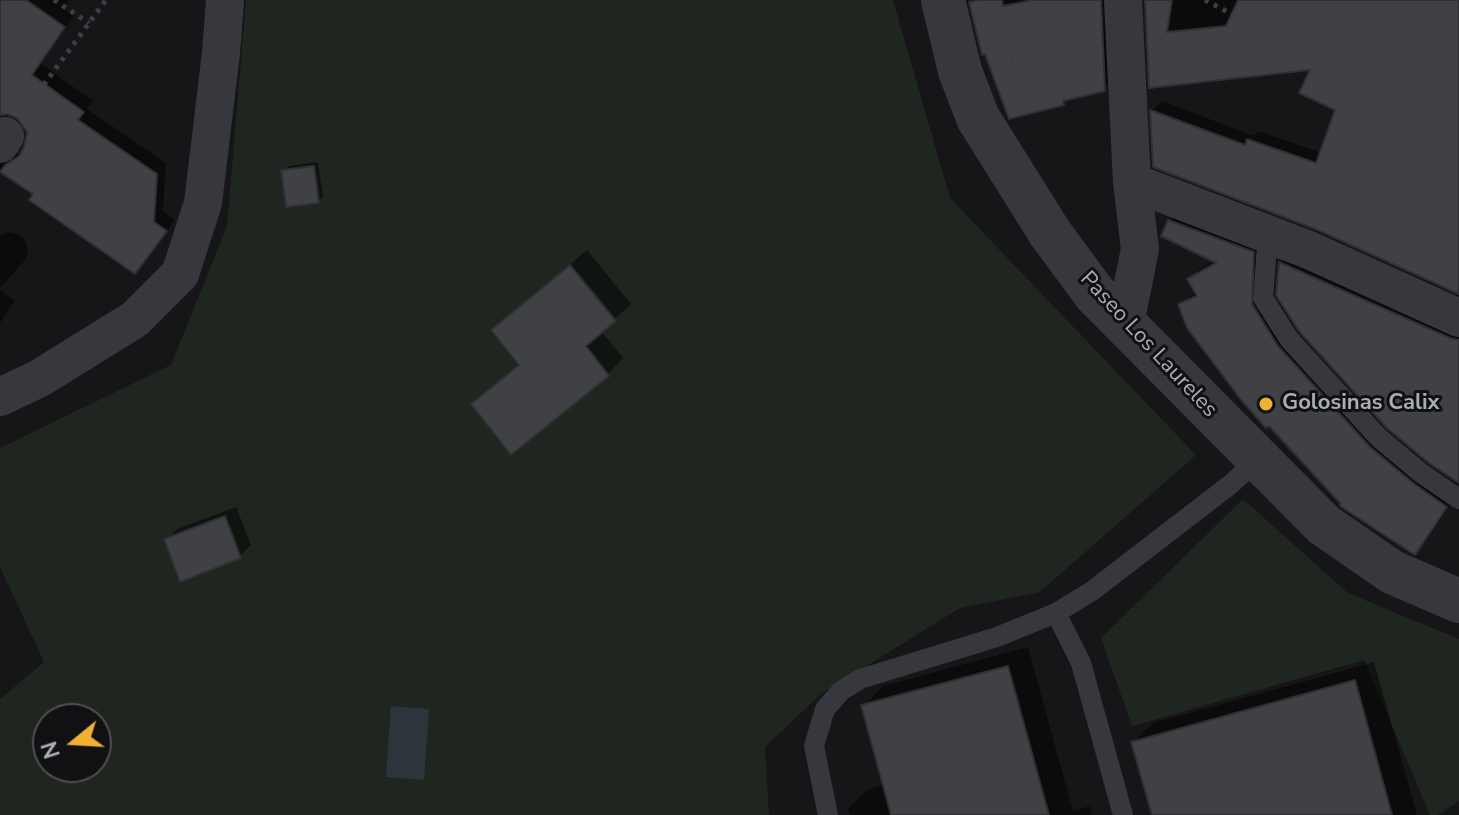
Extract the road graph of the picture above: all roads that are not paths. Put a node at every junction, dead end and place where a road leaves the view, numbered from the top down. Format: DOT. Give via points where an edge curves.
graph roads {
  1 [pos="225,0"];
  2 [pos="943,0"];
  3 [pos="1123,17"];
  4 [pos="1132,182"];
  5 [pos="1268,234"];
  6 [pos="1459,318"];
  7 [pos="1125,324"];
  8 [pos="0,397"];
  9 [pos="1258,459"];
  10 [pos="1459,499"];
  11 [pos="1459,601"];
  12 [pos="1056,613"];
  13 [pos="828,815"];
  14 [pos="1123,815"];
  1 -- 8 [label="street" via="203,203 180,274 135,319"];
  2 -- 7 [label="street, Paseo Los Laureles" via="978,118 1095,294"];
  3 -- 4 [label="street"];
  4 -- 5 [label="street"];
  4 -- 7 [label="street" via="1140,249"];
  5 -- 6 [label="street"];
  5 -- 10 [label="lane" via="1263,298 1289,339 1378,437"];
  7 -- 9 [label="street, Paseo Los Laureles"];
  9 -- 11 [label="street, Paseo Los Laureles" via="1324,525 1392,572"];
  9 -- 12 [label="lane" via="1092,591"];
  12 -- 13 [label="lane" via="860,679 841,691 825,709 814,746"];
  12 -- 14 [label="lane" via="1081,663"];
}
